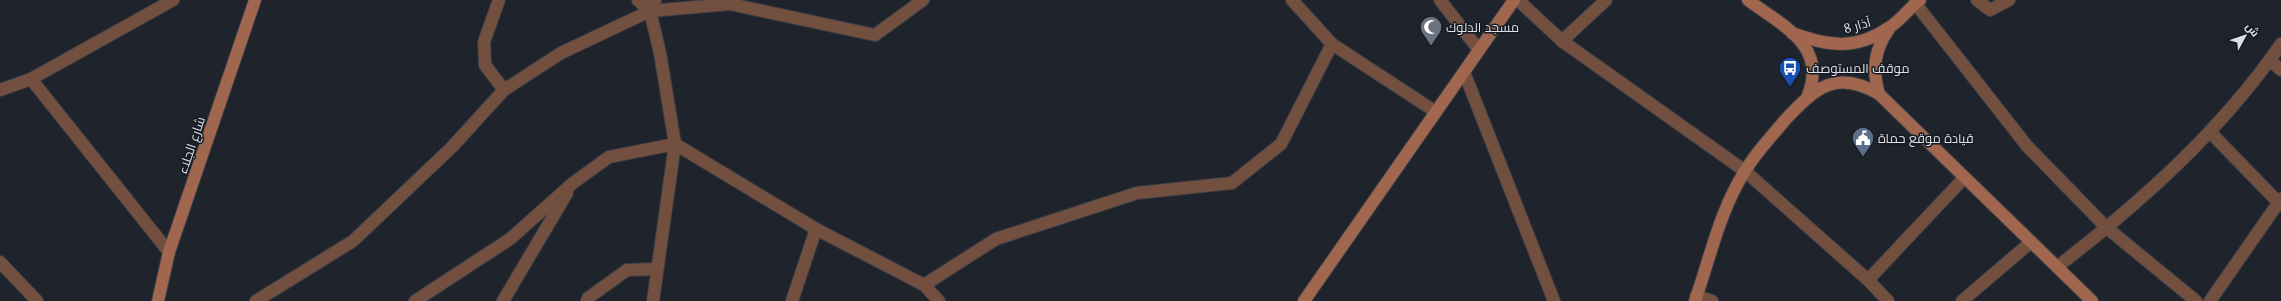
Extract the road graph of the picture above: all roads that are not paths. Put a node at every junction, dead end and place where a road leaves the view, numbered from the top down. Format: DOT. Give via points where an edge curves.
graph roads {
  1 [pos="173,0"];
  2 [pos="255,0"];
  3 [pos="499,0"];
  4 [pos="638,0"];
  5 [pos="923,0"];
  6 [pos="1292,0"];
  7 [pos="1440,0"];
  8 [pos="1514,0"];
  9 [pos="1518,0"];
  10 [pos="1606,0"];
  11 [pos="1748,0"];
  12 [pos="1977,0"];
  13 [pos="2009,0"];
  14 [pos="1917,2"];
  15 [pos="652,5"];
  16 [pos="1891,27"];
  17 [pos="1792,33"];
  18 [pos="1562,41"];
  19 [pos="1332,44"];
  20 [pos="2281,44"];
  21 [pos="1479,50"];
  22 [pos="2270,60"];
  23 [pos="2281,70"];
  24 [pos="1464,72"];
  25 [pos="31,79"];
  26 [pos="0,90"];
  27 [pos="504,90"];
  28 [pos="1879,94"];
  29 [pos="1808,95"];
  30 [pos="1436,112"];
  31 [pos="2211,133"];
  32 [pos="675,144"];
  33 [pos="1745,171"];
  34 [pos="1964,178"];
  35 [pos="572,183"];
  36 [pos="2280,202"];
  37 [pos="2107,228"];
  38 [pos="816,229"];
  39 [pos="2031,242"];
  40 [pos="169,252"];
  41 [pos="0,262"];
  42 [pos="2057,267"];
  43 [pos="657,269"];
  44 [pos="1868,280"];
  45 [pos="924,285"];
  46 [pos="1696,298"];
  47 [pos="38,301"];
  48 [pos="158,301"];
  49 [pos="256,301"];
  50 [pos="415,301"];
  51 [pos="503,301"];
  52 [pos="587,301"];
  53 [pos="653,301"];
  54 [pos="792,301"];
  55 [pos="939,301"];
  56 [pos="1304,301"];
  57 [pos="1554,301"];
  58 [pos="1712,301"];
  59 [pos="1888,301"];
  60 [pos="1962,301"];
  61 [pos="2092,301"];
  62 [pos="2196,301"];
  63 [pos="2210,301"];
  1 -- 25 [label="street"];
  2 -- 40 [label="main road, شارع الجلاء"];
  3 -- 27 [label="street" via="484,42 485,65"];
  4 -- 15 [label="street"];
  5 -- 15 [label="street" via="875,35 730,4"];
  6 -- 19 [label="street"];
  7 -- 21 [label="street"];
  8 -- 21 [label="main road"];
  9 -- 18 [label="street"];
  10 -- 18 [label="street"];
  11 -- 17 [label="main road"];
  12 -- 13 [label="street" via="1990,10"];
  14 -- 16 [label="main road, 8 آذار"];
  14 -- 37 [label="street" via="2027,146"];
  15 -- 27 [label="street" via="561,53"];
  15 -- 32 [label="street"];
  16 -- 17 [label="main road, 8 آذار" via="1862,41 1837,45"];
  16 -- 28 [label="main road" via="1877,52 1875,80"];
  17 -- 29 [label="main road" via="1802,40 1813,61 1814,73"];
  18 -- 33 [label="street"];
  19 -- 30 [label="street"];
  19 -- 45 [label="street" via="1281,144 1232,183 1137,193 996,239"];
  20 -- 22 [label="street"];
  21 -- 24 [label="main road"];
  22 -- 23 [label="street"];
  22 -- 31 [label="street" via="2242,98"];
  24 -- 30 [label="main road"];
  24 -- 57 [label="street"];
  25 -- 26 [label="street"];
  25 -- 40 [label="street"];
  27 -- 49 [label="street" via="452,147 353,242"];
  28 -- 29 [label="main road" via="1863,84 1848,82 1821,88"];
  28 -- 34 [label="main road"];
  29 -- 33 [label="main road"];
  30 -- 56 [label="main road"];
  31 -- 36 [label="street"];
  31 -- 37 [label="street"];
  32 -- 35 [label="street" via="609,157"];
  32 -- 38 [label="street"];
  32 -- 43 [label="street"];
  33 -- 44 [label="street"];
  33 -- 46 [label="main road" via="1724,215"];
  34 -- 39 [label="main road"];
  34 -- 44 [label="street"];
  35 -- 50 [label="street" via="510,238"];
  35 -- 51 [label="street"];
  36 -- 63 [label="street"];
  37 -- 42 [label="street"];
  37 -- 62 [label="street"];
  38 -- 45 [label="street"];
  38 -- 54 [label="street"];
  39 -- 42 [label="main road"];
  39 -- 60 [label="street"];
  40 -- 48 [label="main road, شارع الجلاء"];
  41 -- 47 [label="street"];
  42 -- 61 [label="main road"];
  43 -- 52 [label="street" via="627,270"];
  43 -- 53 [label="street"];
  44 -- 59 [label="street"];
  45 -- 55 [label="street"];
  46 -- 58 [label="street"];
}
